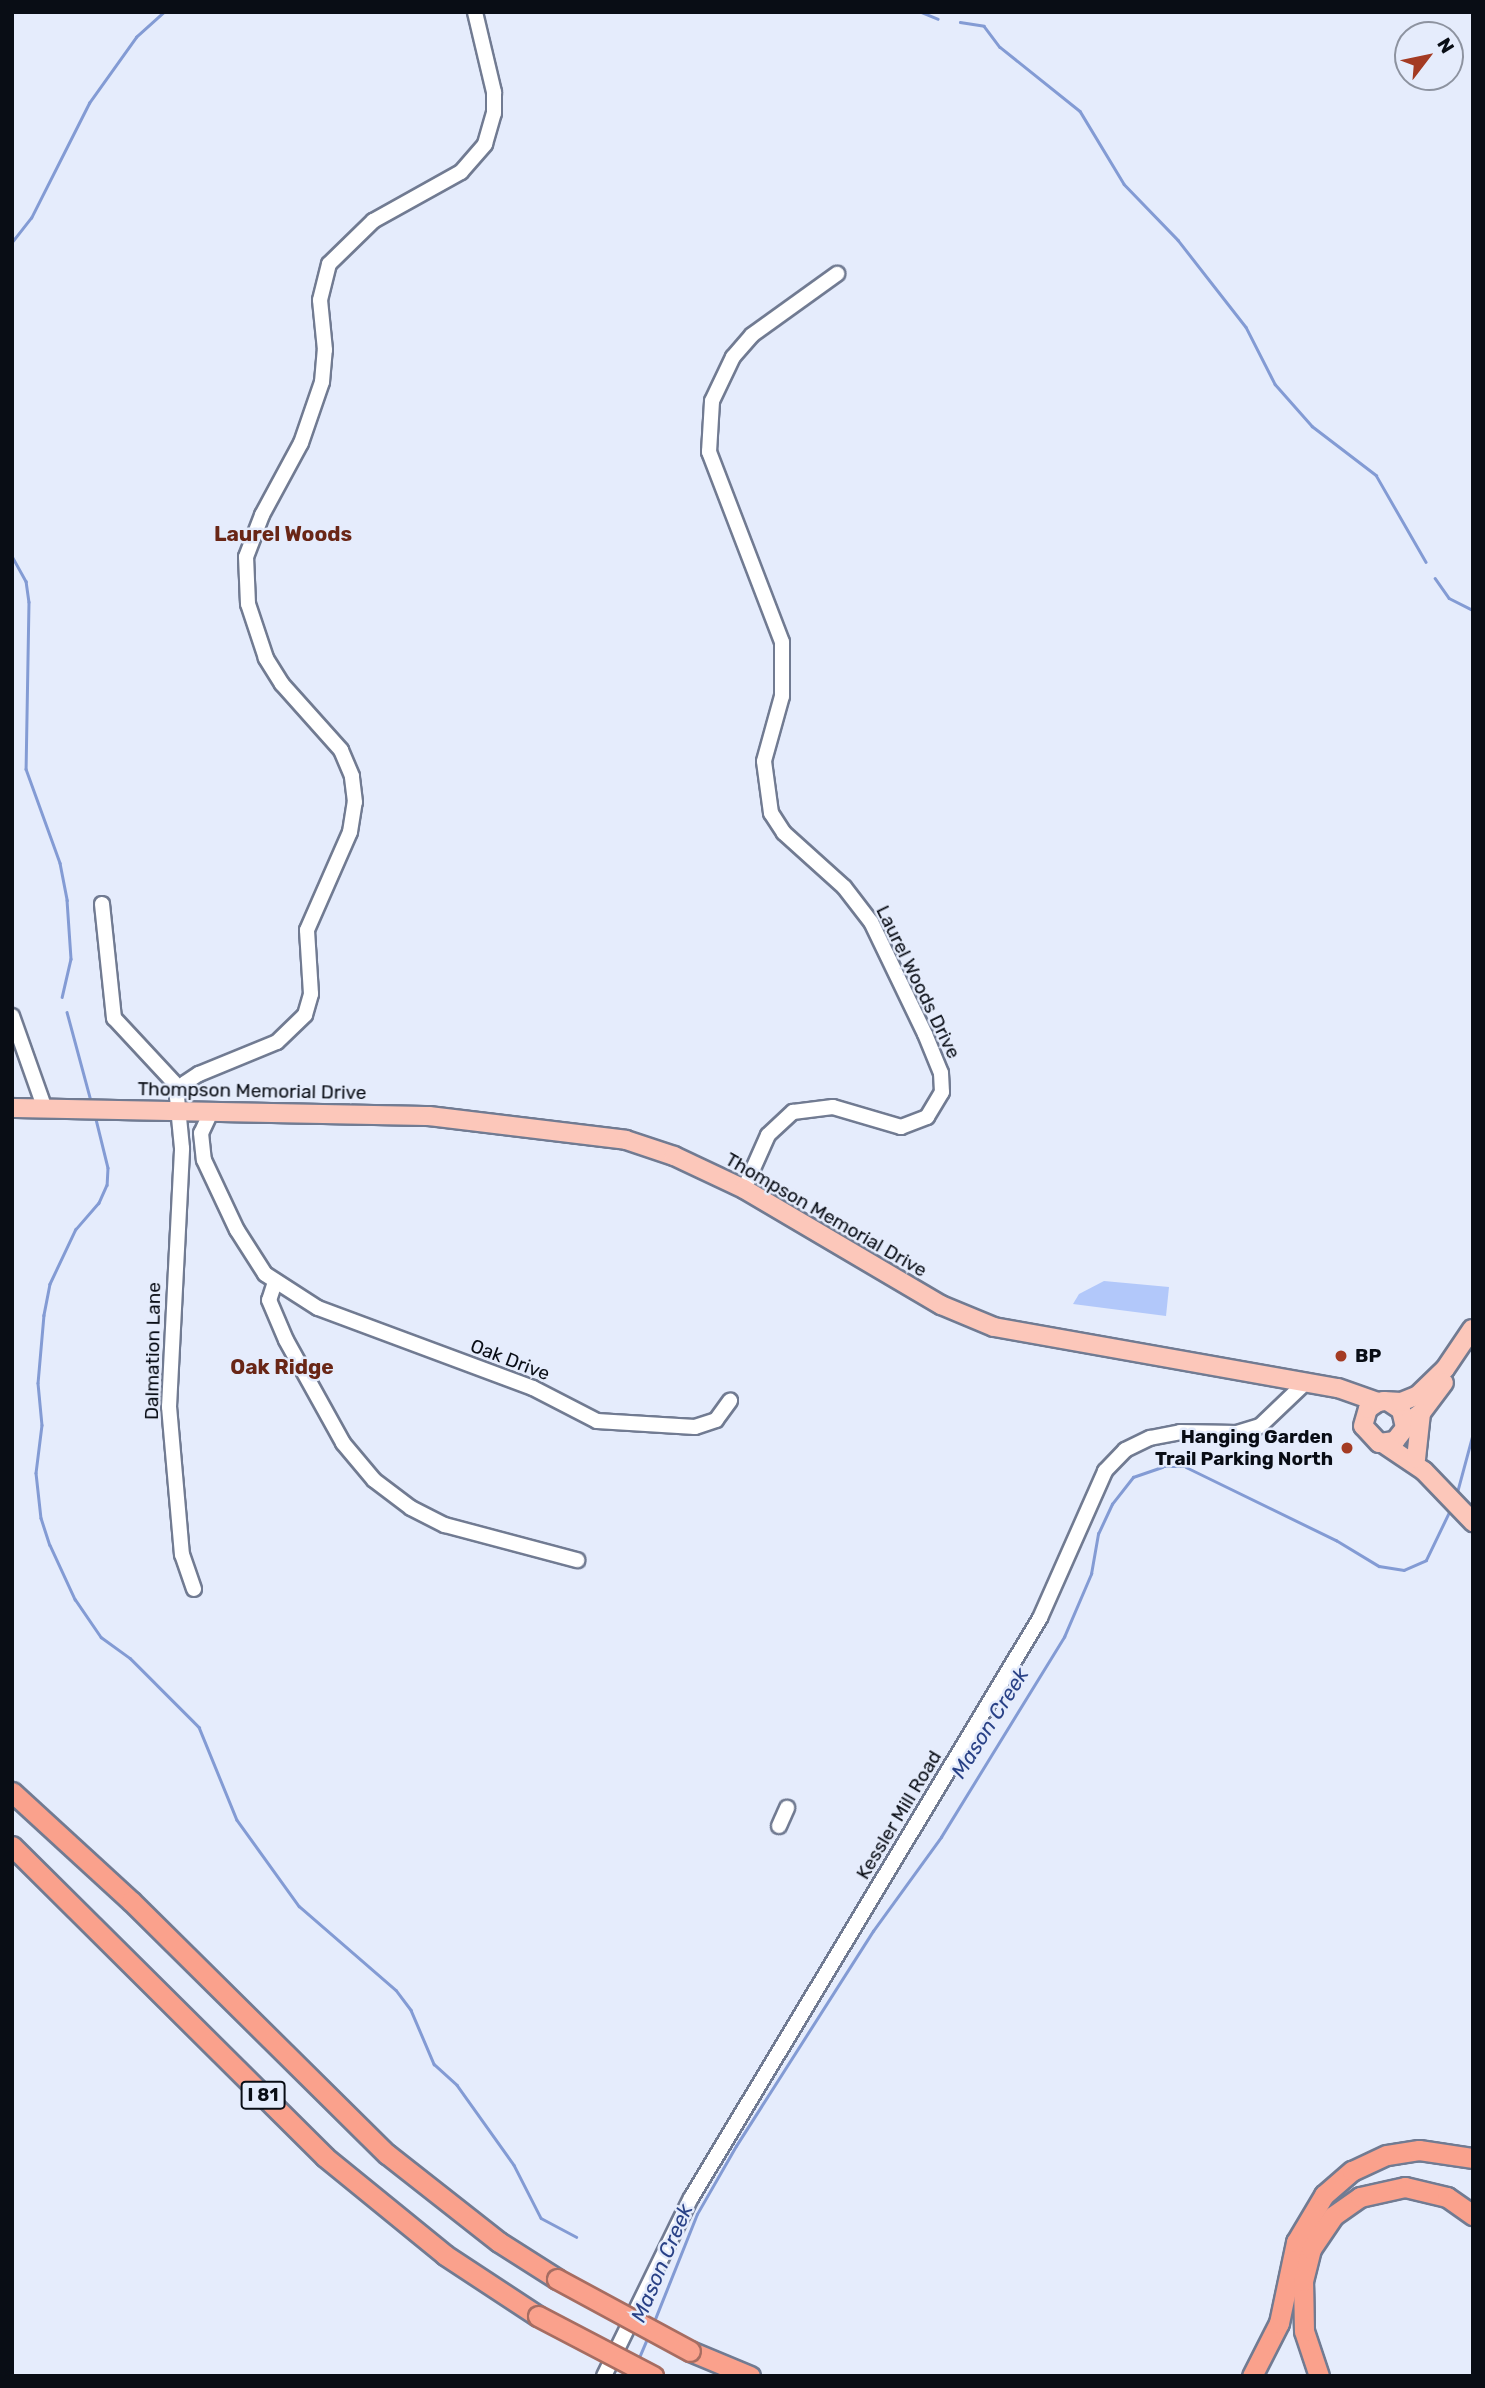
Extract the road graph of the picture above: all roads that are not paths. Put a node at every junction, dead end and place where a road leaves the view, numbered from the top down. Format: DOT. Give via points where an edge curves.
graph roads {
  1 [pos="475,12"];
  2 [pos="837,274"];
  3 [pos="102,904"];
  4 [pos="13,1017"];
  5 [pos="180,1089"];
  6 [pos="12,1108"];
  7 [pos="46,1109"];
  8 [pos="177,1112"];
  9 [pos="211,1112"];
  10 [pos="744,1189"];
  11 [pos="275,1282"];
  12 [pos="1472,1328"];
  13 [pos="1312,1385"];
  14 [pos="730,1401"];
  15 [pos="1381,1401"];
  16 [pos="1421,1413"];
  17 [pos="1363,1420"];
  18 [pos="1404,1428"];
  19 [pos="1384,1444"];
  20 [pos="1424,1469"];
  21 [pos="1473,1522"];
  22 [pos="577,1560"];
  23 [pos="194,1589"];
  24 [pos="12,1792"];
  25 [pos="787,1808"];
  26 [pos="779,1826"];
  27 [pos="12,1846"];
  28 [pos="1473,2158"];
  29 [pos="1419,2189"];
  30 [pos="1473,2197"];
  31 [pos="1473,2215"];
  32 [pos="604,2376"];
  33 [pos="653,2376"];
  34 [pos="750,2376"];
  35 [pos="1252,2376"];
  36 [pos="1319,2376"];
  1 -- 5 [label="street" via="494,92 494,113 485,144 461,172 373,221 329,264 320,300 325,350 322,382 301,443 261,515 246,557 248,604 266,658 282,684 332,737 354,786 350,832 307,930 309,1003 300,1023 277,1042 205,1071"];
  2 -- 10 [label="street, Laurel Woods Drive" via="752,335 733,357 712,401 709,452 782,642 782,696 764,761 771,813 784,833 844,887 871,922 925,1034 941,1073 942,1091 928,1117 901,1127 833,1107 793,1112 768,1135"];
  3 -- 5 [label="street" via="112,1013 121,1029"];
  4 -- 7 [label="street"];
  5 -- 8 [label="street, Dalmation Lane"];
  6 -- 7 [label="main road, Thompson Memorial Drive"];
  7 -- 8 [label="main road, Thompson Memorial Drive"];
  8 -- 9 [label="main road, Thompson Memorial Drive"];
  8 -- 23 [label="street, Dalmation Lane" via="183,1148 169,1407 183,1555"];
  9 -- 10 [label="main road, Thompson Memorial Drive" via="429,1116 597,1134 654,1148"];
  9 -- 11 [label="street, Oak Drive" via="201,1144 208,1172 258,1265"];
  10 -- 13 [label="main road, Thompson Memorial Drive" via="941,1306 985,1324"];
  11 -- 14 [label="street, Oak Drive" via="352,1324 522,1384 597,1421 695,1426 716,1420"];
  11 -- 22 [label="street" via="269,1300 286,1340 358,1464 394,1496 445,1525"];
  12 -- 15 [label="main road" via="1445,1368"];
  12 -- 16 [label="main road" via="1459,1360"];
  13 -- 15 [label="main road, Thompson Memorial Drive"];
  13 -- 17 [label="main road, Thompson Memorial Drive" via="1348,1402"];
  13 -- 32 [label="street, Kessler Mill Road" via="1260,1426 1237,1433 1180,1432 1150,1438 1125,1450 1105,1471 1045,1608 691,2198"];
  15 -- 17 [label="main road"];
  15 -- 18 [label="main road" via="1401,1410"];
  16 -- 18 [label="main road"];
  16 -- 20 [label="main road"];
  17 -- 19 [label="main road" via="1368,1436"];
  18 -- 19 [label="main road"];
  18 -- 20 [label="main road"];
  19 -- 20 [label="main road"];
  20 -- 21 [label="main road"];
  24 -- 34 [label="highway, I 81, bridge" via="131,1901 387,2154 461,2214 557,2279 690,2351"];
  25 -- 26 [label="street"];
  27 -- 33 [label="highway, I 81, bridge" via="325,2157 445,2255 538,2316"];
  28 -- 35 [label="highway" via="1419,2150 1387,2155 1352,2171 1324,2195 1296,2242 1279,2323"];
  29 -- 30 [label="highway"];
  29 -- 31 [label="highway" via="1447,2197"];
  29 -- 36 [label="highway" via="1391,2188 1360,2197 1333,2216 1317,2238 1306,2264 1301,2298 1304,2331"];
}
